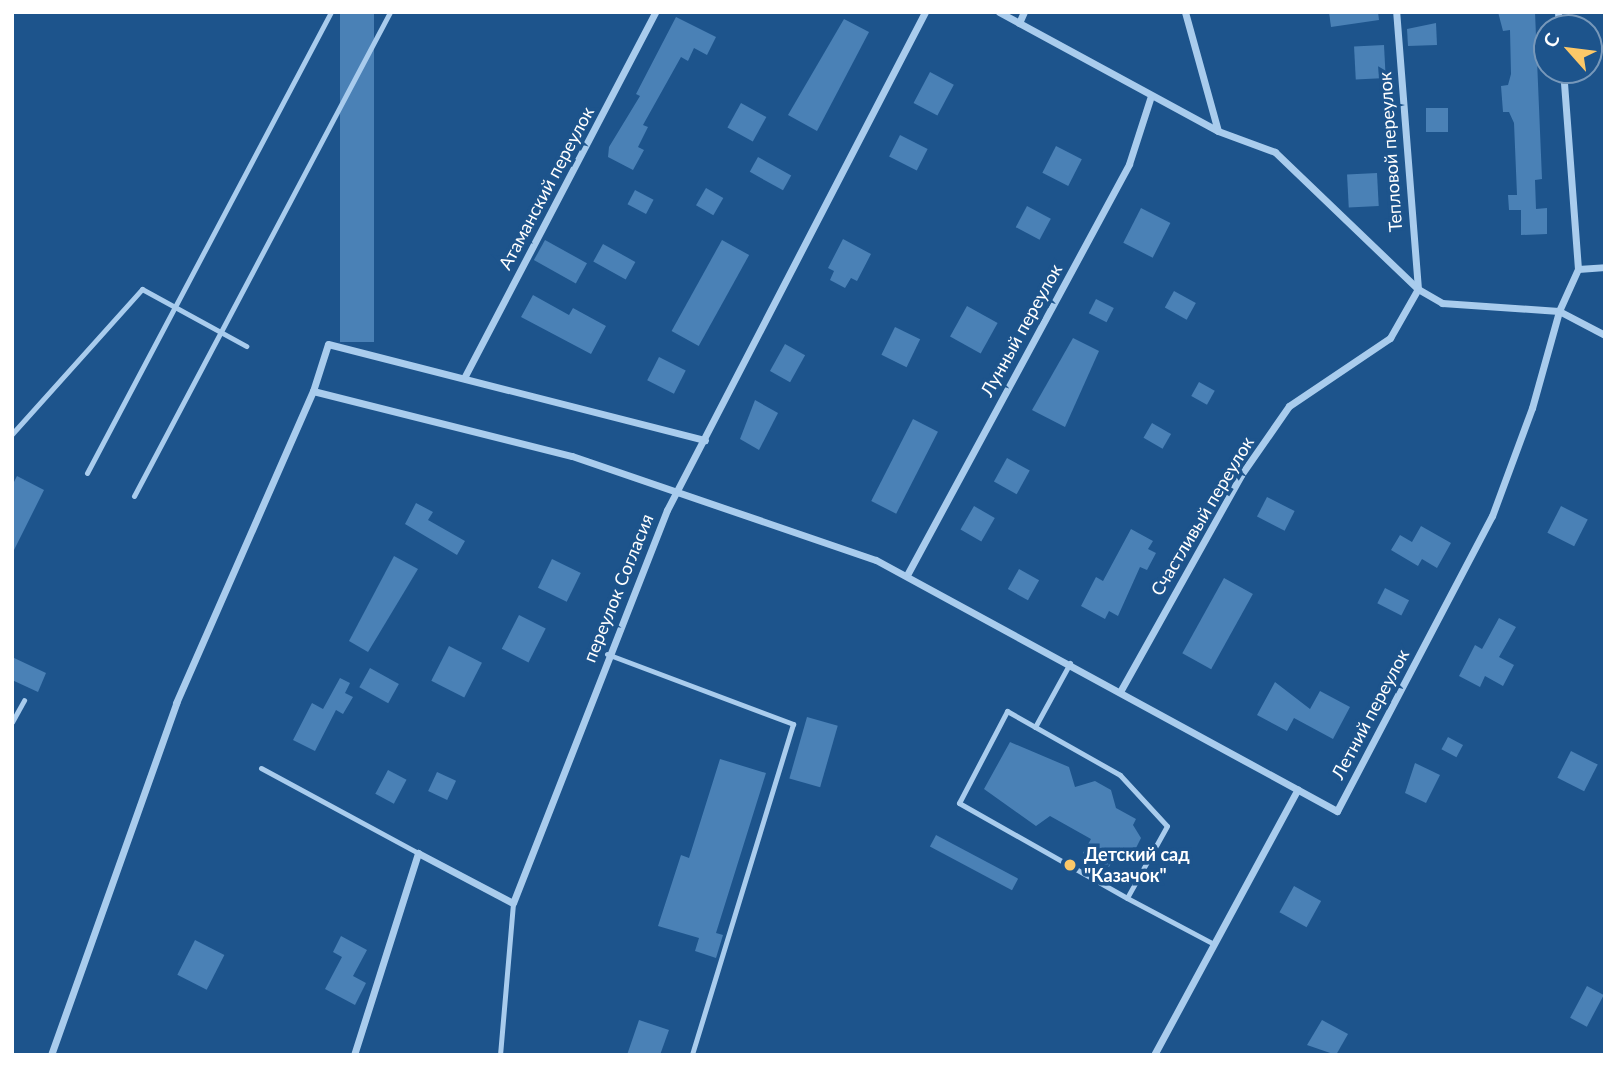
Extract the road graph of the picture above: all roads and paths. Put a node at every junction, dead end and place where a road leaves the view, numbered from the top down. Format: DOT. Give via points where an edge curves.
graph roads {
  1 [pos="331,12"];
  2 [pos="390,12"];
  3 [pos="655,12"];
  4 [pos="925,12"];
  5 [pos="999,12"];
  6 [pos="1024,12"];
  7 [pos="1185,12"];
  8 [pos="1396,12"];
  9 [pos="1019,23"];
  10 [pos="1564,84"];
  11 [pos="1151,96"];
  12 [pos="1219,131"];
  13 [pos="1605,267"];
  14 [pos="1578,269"];
  15 [pos="1418,289"];
  16 [pos="176,304"];
  17 [pos="1559,311"];
  18 [pos="220,333"];
  19 [pos="1605,335"];
  20 [pos="246,346"];
  21 [pos="464,378"];
  22 [pos="313,391"];
  23 [pos="12,433"];
  24 [pos="705,440"];
  25 [pos="87,473"];
  26 [pos="678,489"];
  27 [pos="134,496"];
  28 [pos="907,575"];
  29 [pos="607,654"];
  30 [pos="1070,663"];
  31 [pos="1121,690"];
  32 [pos="24,700"];
  33 [pos="12,722"];
  34 [pos="1035,727"];
  35 [pos="261,768"];
  36 [pos="1298,789"];
  37 [pos="418,853"];
  38 [pos="1127,898"];
  39 [pos="513,903"];
  40 [pos="1214,944"];
  41 [pos="51,1055"];
  42 [pos="354,1055"];
  43 [pos="500,1055"];
  44 [pos="692,1055"];
  45 [pos="1154,1055"];
  1 -- 16 [label="lane"];
  2 -- 18 [label="lane"];
  3 -- 21 [label="street, Атаманский переулок"];
  4 -- 24 [label="street, переулок Согласия"];
  5 -- 9 [label="street"];
  6 -- 9 [label="street"];
  7 -- 12 [label="street"];
  8 -- 15 [label="street, Тепловой переулок"];
  9 -- 11 [label="street"];
  10 -- 14 [label="street"];
  11 -- 12 [label="street"];
  11 -- 28 [label="street, Лунный переулок" via="1129,164"];
  12 -- 15 [label="street" via="1275,152"];
  13 -- 14 [label="street"];
  14 -- 17 [label="street"];
  15 -- 17 [label="street" via="1443,303"];
  15 -- 31 [label="street, Счастливый переулок" via="1390,338 1289,406 1241,475"];
  16 -- 18 [label="lane"];
  16 -- 23 [label="lane" via="142,289"];
  16 -- 25 [label="lane"];
  17 -- 19 [label="street"];
  17 -- 36 [label="street, Летний переулок" via="1532,408 1492,516 1337,810"];
  18 -- 20 [label="lane"];
  18 -- 27 [label="lane"];
  21 -- 22 [label="street" via="328,344"];
  21 -- 24 [label="street"];
  22 -- 26 [label="street" via="572,456"];
  22 -- 41 [label="street" via="176,703"];
  24 -- 26 [label="street, переулок Согласия"];
  26 -- 28 [label="street"];
  26 -- 29 [label="street, переулок Согласия"];
  28 -- 30 [label="street"];
  29 -- 39 [label="street, переулок Согласия"];
  29 -- 44 [label="lane" via="793,724"];
  30 -- 31 [label="street"];
  30 -- 34 [label="lane"];
  31 -- 36 [label="street"];
  32 -- 33 [label="lane"];
  34 -- 38 [label="lane" via="1120,775 1167,826"];
  34 -- 38 [label="lane" via="1007,711 958,803"];
  35 -- 37 [label="lane"];
  36 -- 40 [label="street"];
  37 -- 39 [label="street"];
  37 -- 42 [label="street"];
  38 -- 40 [label="lane"];
  39 -- 43 [label="lane"];
  40 -- 45 [label="street"];
}
